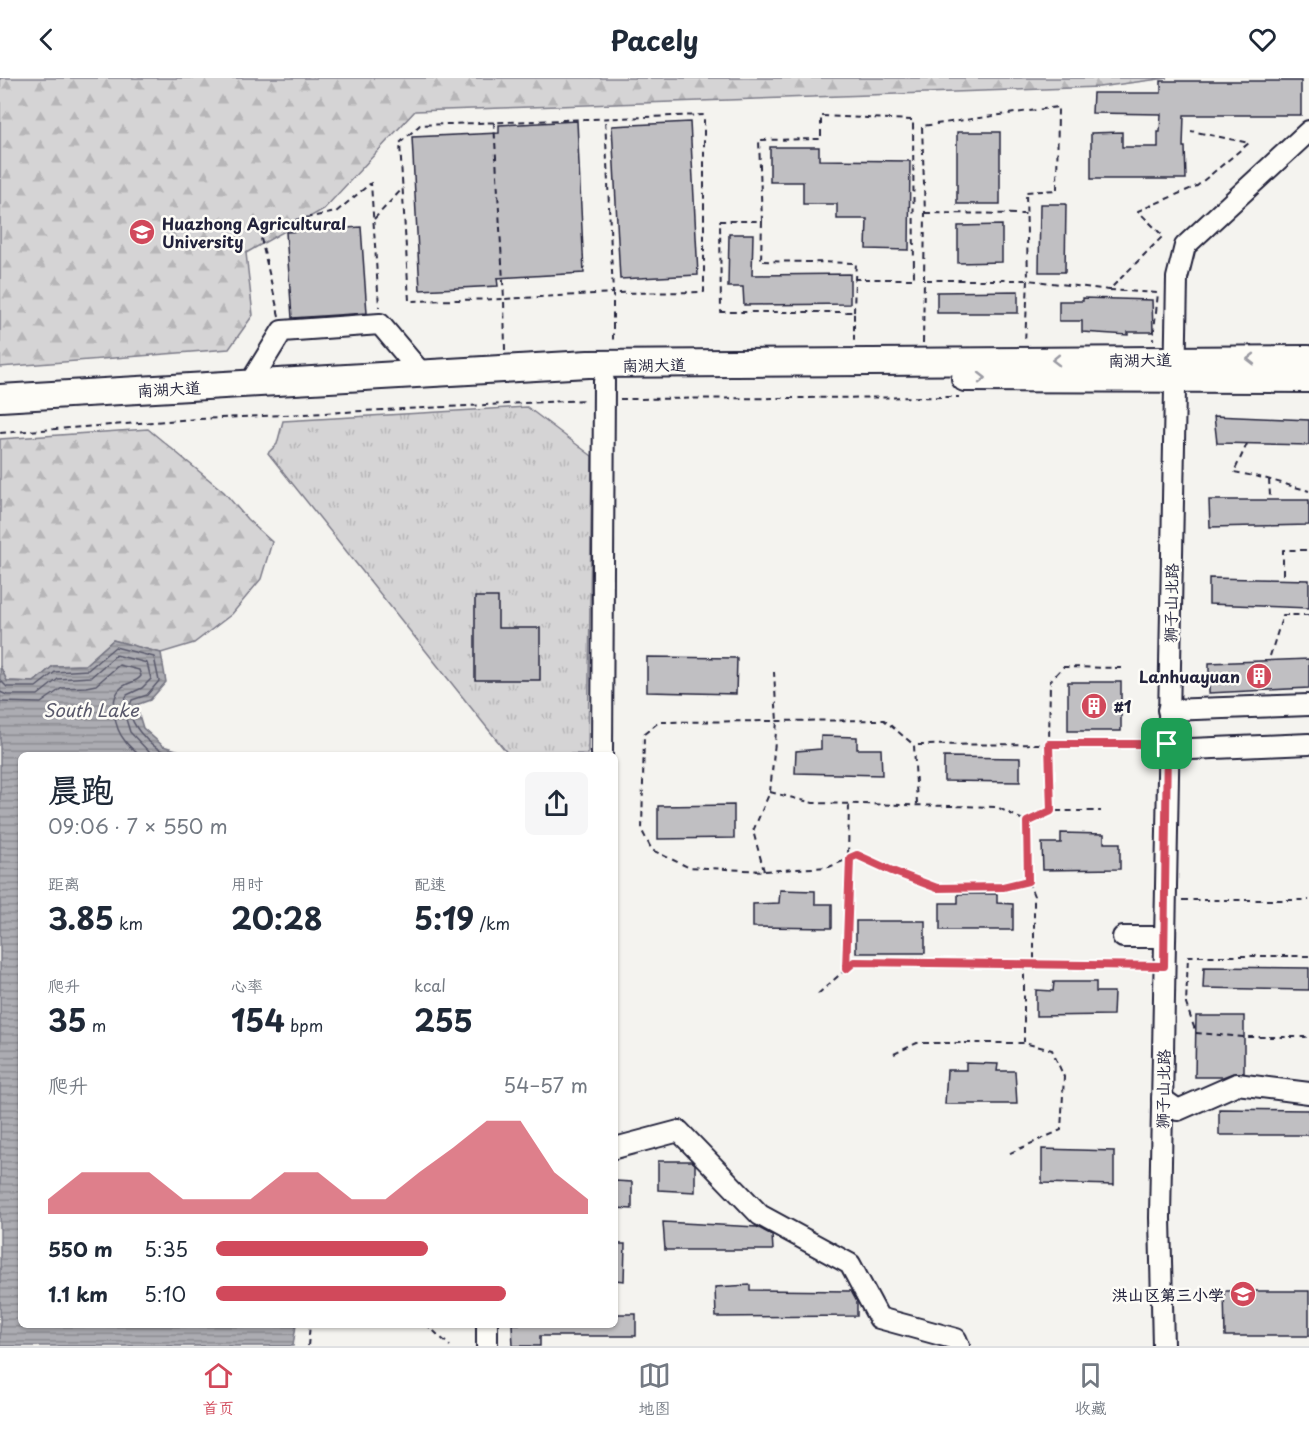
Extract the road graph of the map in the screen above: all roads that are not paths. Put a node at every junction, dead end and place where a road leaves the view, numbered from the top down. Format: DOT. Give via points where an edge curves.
graph roads {
  1 [pos="1309,131"];
  2 [pos="1309,359"];
  3 [pos="1174,369"];
  4 [pos="609,373"];
  5 [pos="422,374"];
  6 [pos="1309,379"];
  7 [pos="250,383"];
  8 [pos="0,398"];
  9 [pos="0,411"];
  10 [pos="1309,705"];
  11 [pos="1168,710"];
  12 [pos="1309,744"];
  13 [pos="1167,747"];
  14 [pos="602,752"];
  15 [pos="1123,937"];
  16 [pos="1164,937"];
  17 [pos="1309,1093"];
  18 [pos="1162,1099"];
  19 [pos="618,1147"];
  20 [pos="488,1328"];
  21 [pos="487,1346"];
  22 [pos="959,1346"];
  23 [pos="1163,1346"];
  1 -- 3 [label="street, 狮子山北路" via="1185,246 1177,278"];
  2 -- 3 [label="main road, 南湖大道, one-way"];
  3 -- 4 [label="main road, 南湖大道"];
  3 -- 6 [label="main road, 南湖大道"];
  3 -- 11 [label="street, 狮子山北路"];
  4 -- 5 [label="main road, 南湖大道" via="506,369"];
  4 -- 9 [label="main road, 南湖大道"];
  4 -- 14 [label="street"];
  5 -- 7 [label="main road, 南湖大道"];
  5 -- 7 [label="street" via="380,324 282,331"];
  7 -- 8 [label="main road, 南湖大道"];
  10 -- 11 [label="street"];
  11 -- 13 [label="street, 狮子山北路"];
  12 -- 13 [label="street"];
  13 -- 16 [label="street, 狮子山北路"];
  15 -- 16 [label="street"];
  16 -- 18 [label="street, 狮子山北路"];
  17 -- 18 [label="street" via="1237,1084 1178,1110"];
  18 -- 23 [label="street, 狮子山北路"];
  19 -- 22 [label="street" via="679,1131 760,1215 850,1264 879,1318 956,1339"];
  20 -- 21 [label="street"];
}
